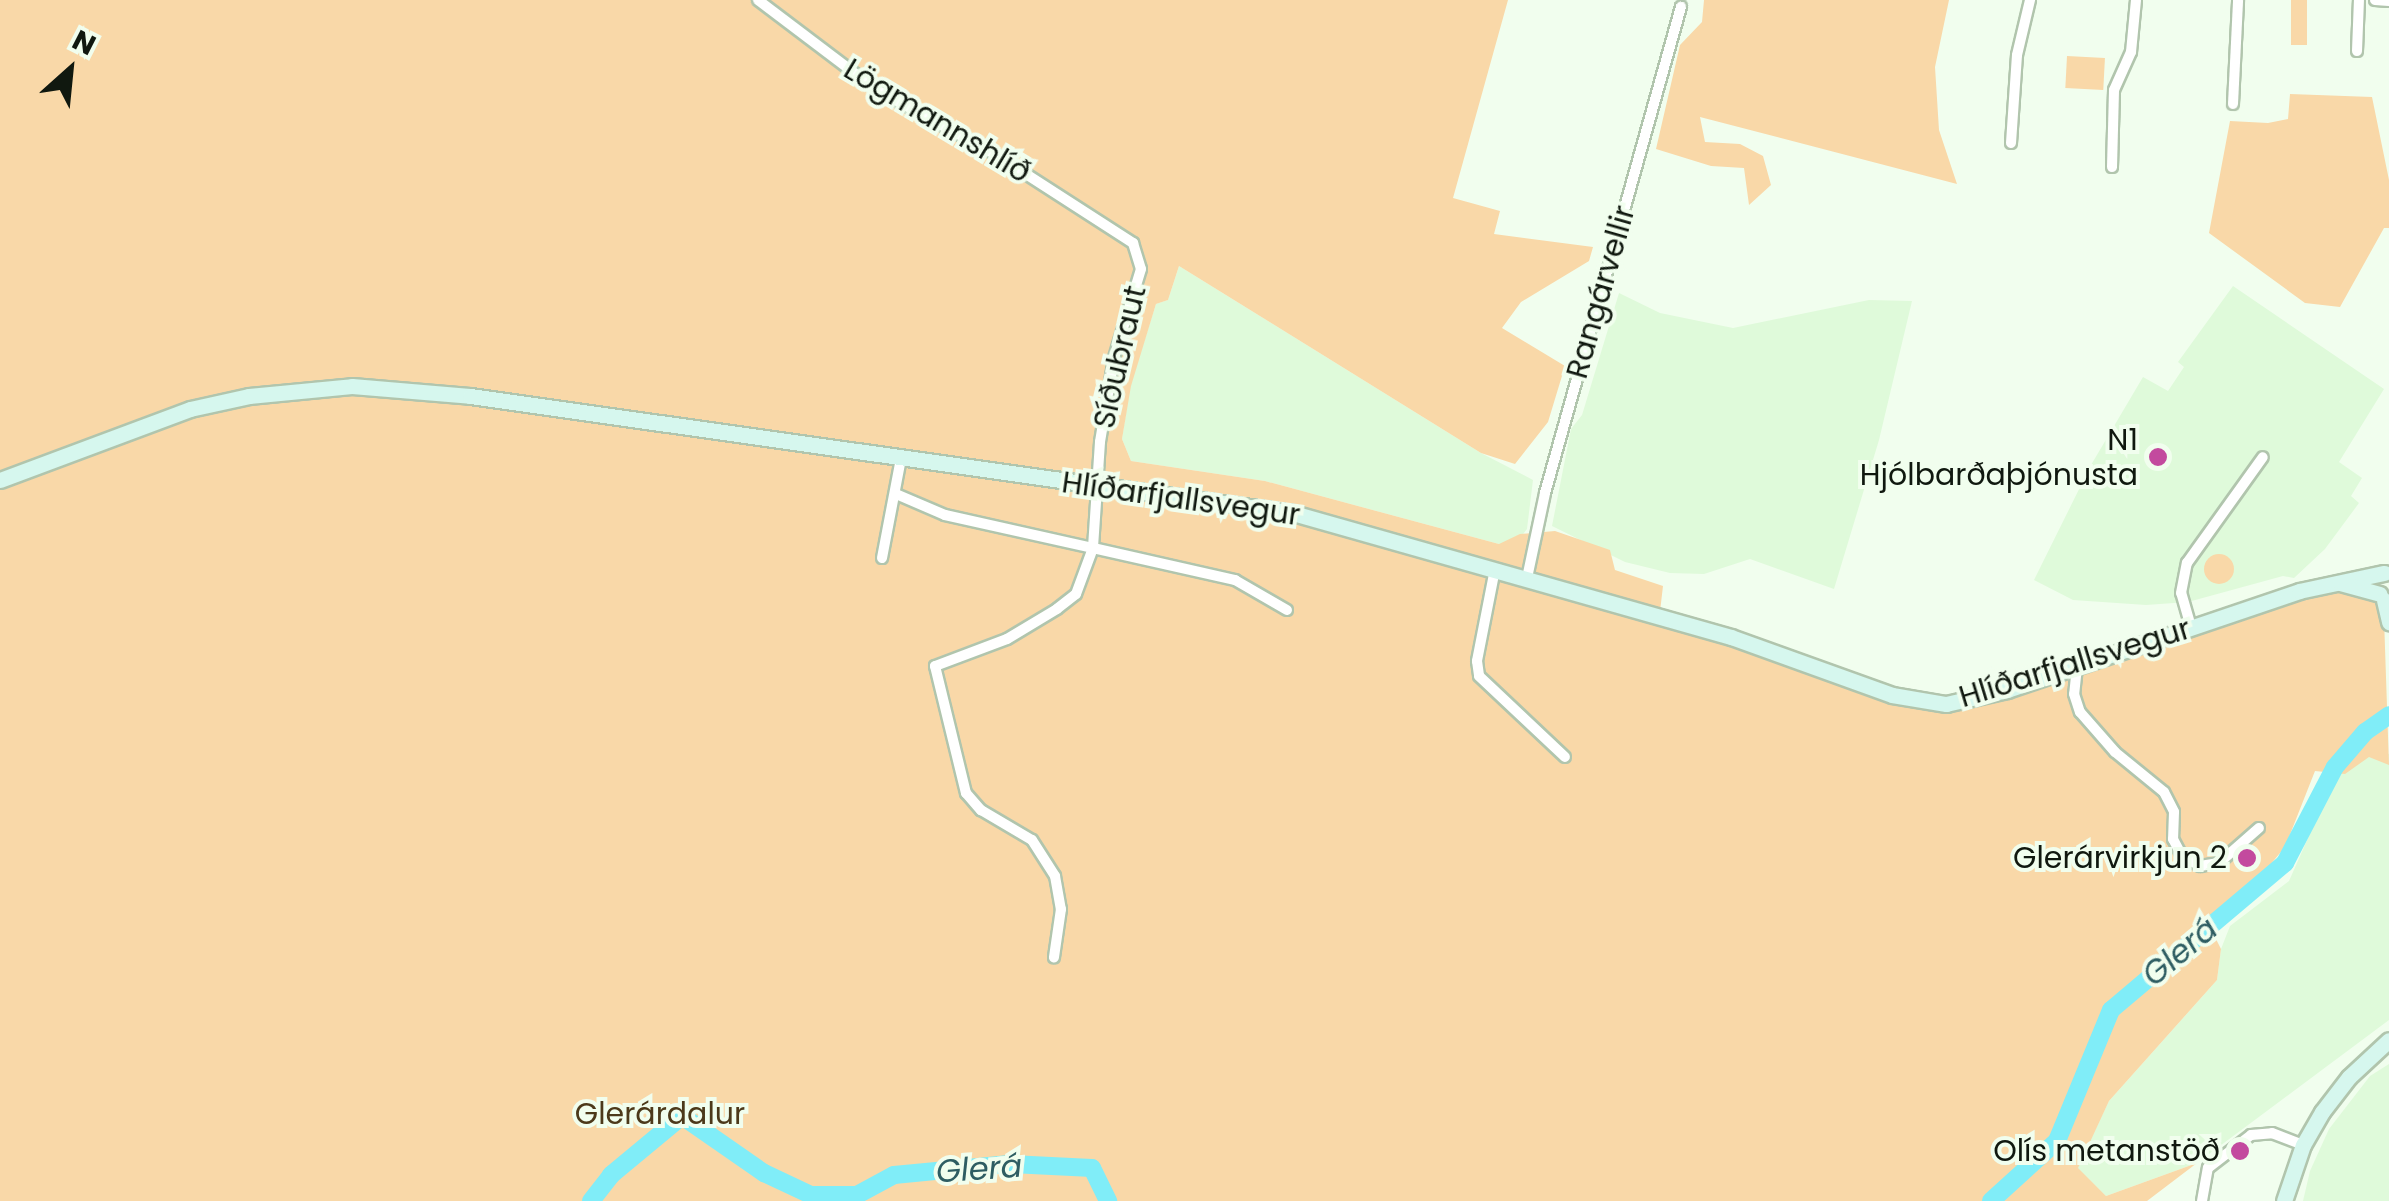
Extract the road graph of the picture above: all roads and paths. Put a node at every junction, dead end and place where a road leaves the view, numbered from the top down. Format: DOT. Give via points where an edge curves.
graph roads {
  1 [pos="758,0"];
  2 [pos="2030,0"];
  3 [pos="2136,0"];
  4 [pos="2238,0"];
  5 [pos="2359,0"];
  6 [pos="2375,0"];
  7 [pos="2389,1"];
  8 [pos="1681,7"];
  9 [pos="2356,52"];
  10 [pos="2233,104"];
  11 [pos="2011,143"];
  12 [pos="2112,168"];
  13 [pos="1121,233"];
  14 [pos="2262,457"];
  15 [pos="901,458"];
  16 [pos="0,480"];
  17 [pos="1100,488"];
  18 [pos="896,494"];
  19 [pos="1093,548"];
  20 [pos="882,558"];
  21 [pos="1495,569"];
  22 [pos="2387,571"];
  23 [pos="1527,578"];
  24 [pos="2336,582"];
  25 [pos="2384,599"];
  26 [pos="1286,610"];
  27 [pos="2389,622"];
  28 [pos="2192,627"];
  29 [pos="2076,667"];
  30 [pos="1565,757"];
  31 [pos="2258,828"];
  32 [pos="1054,957"];
  33 [pos="2389,1040"];
  34 [pos="2303,1146"];
  35 [pos="2202,1201"];
  36 [pos="2284,1201"];
  1 -- 13 [label="street, Lögmannshlíð" via="877,90"];
  2 -- 11 [label="street" via="2018,43"];
  3 -- 12 [label="street" via="2131,52 2115,82"];
  4 -- 10 [label="street"];
  5 -- 9 [label="street"];
  6 -- 7 [label="street"];
  8 -- 23 [label="street, Rangárvellir"];
  13 -- 17 [label="street, Síðubraut" via="1137,249 1140,270 1114,358"];
  14 -- 28 [label="street" via="2187,563 2181,593"];
  15 -- 16 [label="main road, Hlíðarfjallsvegur" via="470,396 336,387 190,409"];
  15 -- 17 [label="main road, Hlíðarfjallsvegur"];
  15 -- 18 [label="street"];
  17 -- 19 [label="street, Síðubraut"];
  17 -- 21 [label="main road, Hlíðarfjallsvegur" via="1293,513"];
  18 -- 19 [label="street" via="945,514"];
  18 -- 20 [label="street"];
  19 -- 26 [label="street" via="1235,580"];
  19 -- 32 [label="street, Síðubraut" via="1076,594 1058,609 1007,640 935,666 966,793 981,810 1024,833 1051,866 1061,909"];
  21 -- 23 [label="main road, Hlíðarfjallsvegur"];
  21 -- 30 [label="street" via="1477,661 1480,676"];
  22 -- 24 [label="main road, Hlíðarfjallsvegur"];
  22 -- 25 [label="main road"];
  23 -- 29 [label="main road, Hlíðarfjallsvegur" via="1731,637 1921,703 1972,701"];
  24 -- 25 [label="main road"];
  24 -- 28 [label="main road, Hlíðarfjallsvegur"];
  25 -- 27 [label="main road"];
  28 -- 29 [label="main road, Hlíðarfjallsvegur"];
  29 -- 31 [label="street" via="2080,712 2164,792 2182,856 2200,866 2220,864"];
  33 -- 34 [label="main road" via="2331,1100"];
  34 -- 35 [label="street" via="2272,1133 2251,1135 2208,1168"];
  34 -- 36 [label="main road"];
}
